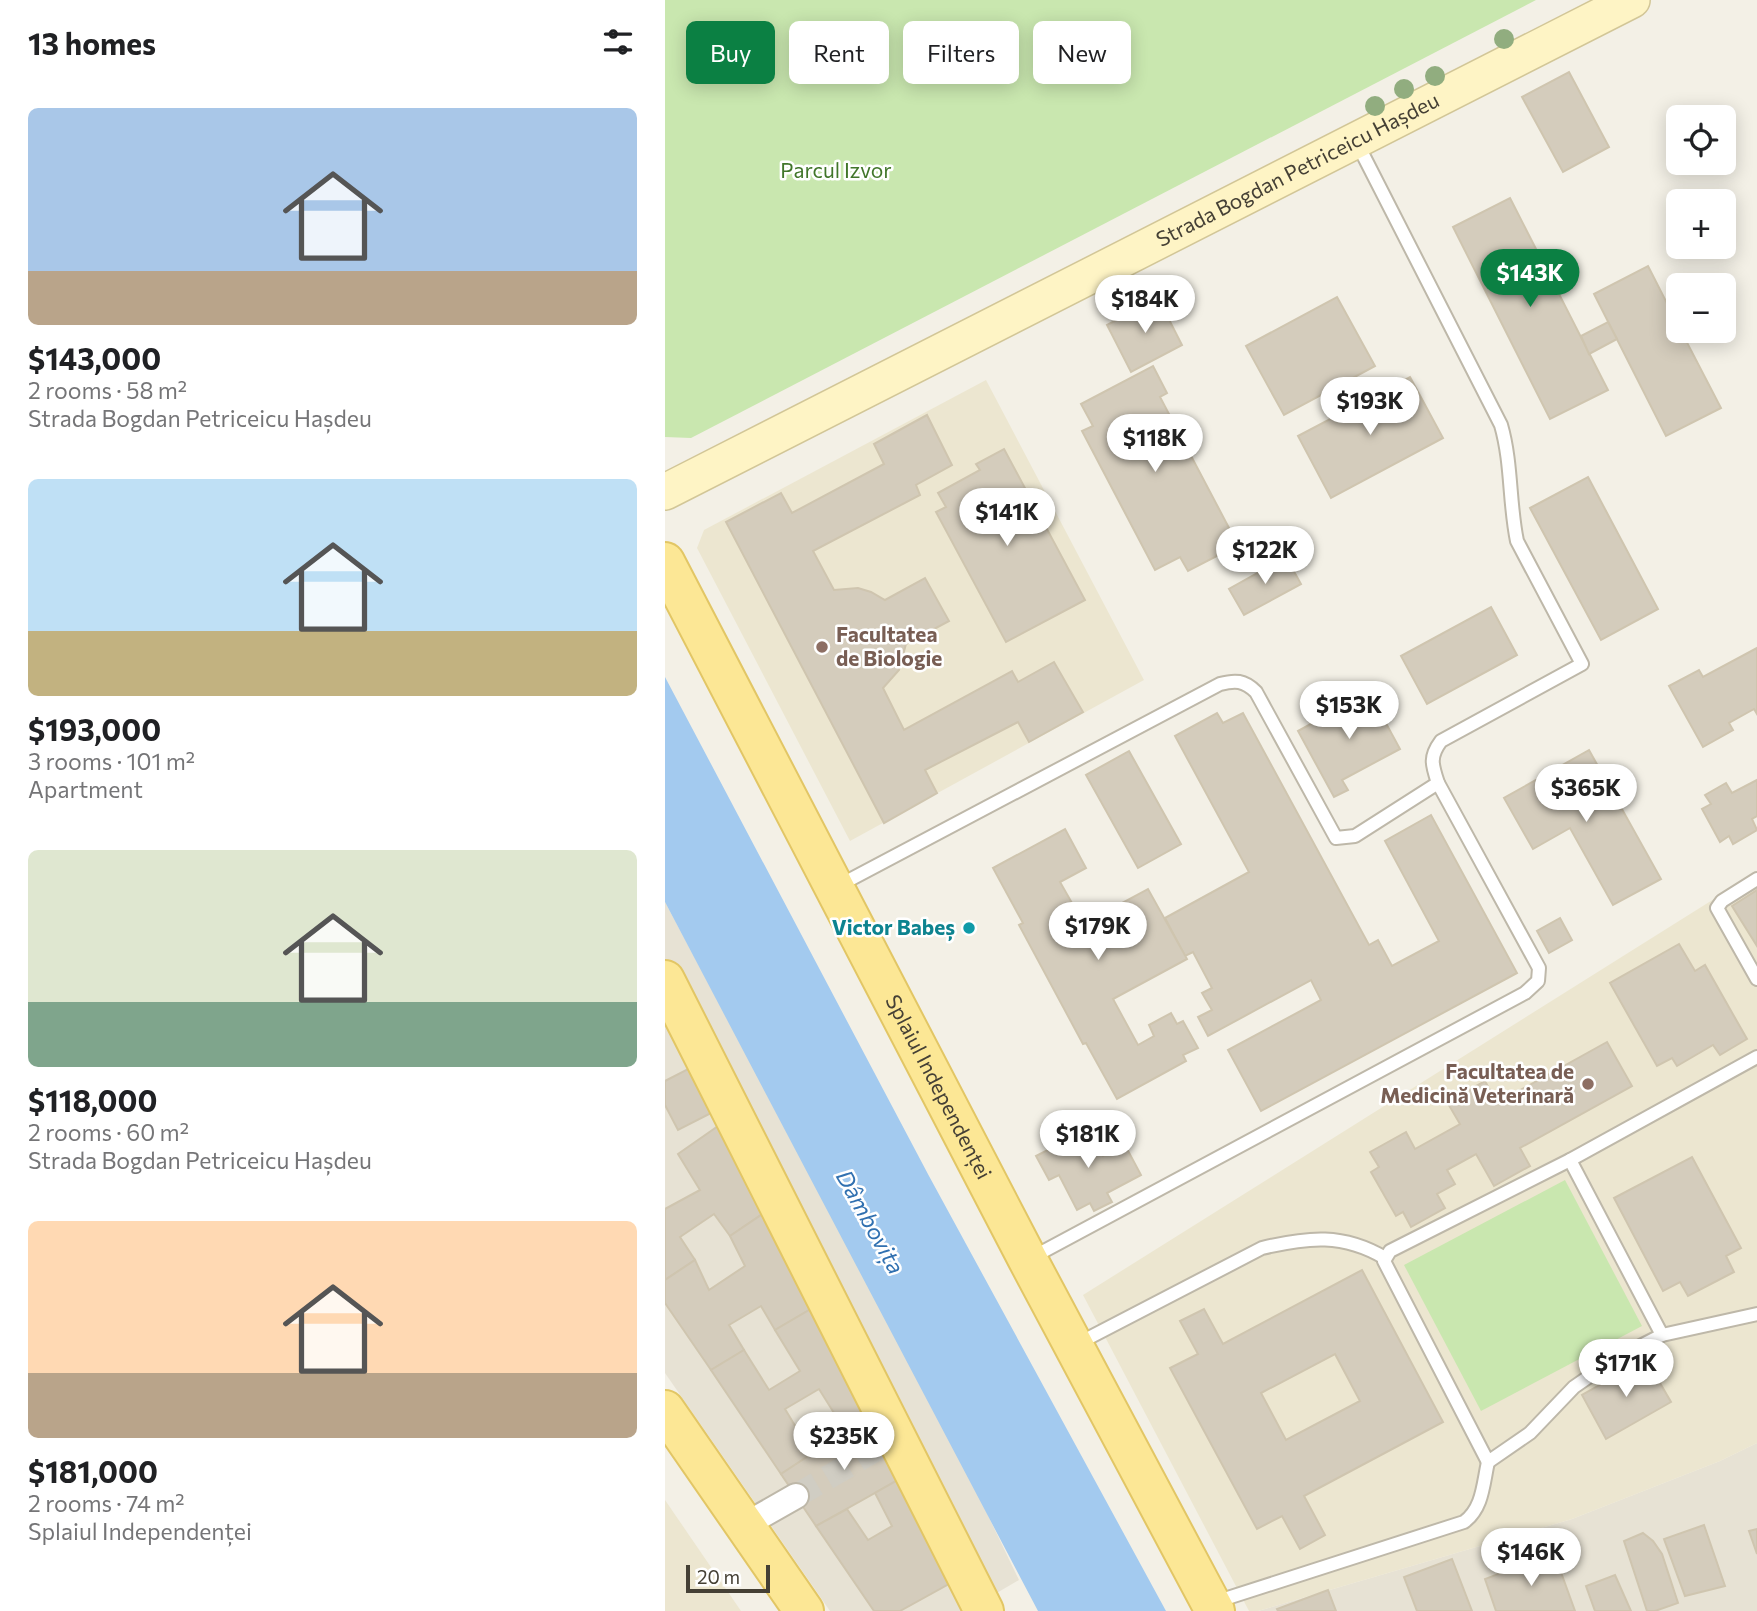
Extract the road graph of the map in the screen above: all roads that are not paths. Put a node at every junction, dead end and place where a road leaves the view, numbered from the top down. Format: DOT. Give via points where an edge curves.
graph roads {
  1 [pos="1632,0"];
  2 [pos="1357,142"];
  3 [pos="665,492"];
  4 [pos="665,562"];
  5 [pos="1438,783"];
  6 [pos="1757,879"];
  7 [pos="835,887"];
  8 [pos="1757,979"];
  9 [pos="665,980"];
  10 [pos="1757,1057"];
  11 [pos="1570,1160"];
  12 [pos="1385,1258"];
  13 [pos="1028,1259"];
  14 [pos="1757,1314"];
  15 [pos="1662,1335"];
  16 [pos="1074,1346"];
  17 [pos="665,1410"];
  18 [pos="1488,1462"];
  19 [pos="796,1496"];
  20 [pos="745,1525"];
  21 [pos="1213,1607"];
  22 [pos="804,1611"];
  23 [pos="984,1611"];
  1 -- 2 [label="main road, Strada Bogdan Petriceicu Hașdeu"];
  2 -- 3 [label="main road, Strada Bogdan Petriceicu Hașdeu"];
  2 -- 5 [label="lane" via="1501,425 1508,448 1517,541 1582,664 1441,741 1433,752"];
  4 -- 7 [label="main road, Splaiul Independenței"];
  5 -- 7 [label="lane" via="1355,835 1336,838 1255,692 1236,680 1220,684"];
  5 -- 13 [label="lane" via="1539,968 1538,981 1525,993"];
  6 -- 8 [label="lane" via="1717,908"];
  7 -- 13 [label="main road, Splaiul Independenței"];
  9 -- 23 [label="main road" via="892,1440"];
  10 -- 11 [label="lane"];
  11 -- 12 [label="lane" via="1390,1251"];
  11 -- 15 [label="lane"];
  12 -- 16 [label="lane" via="1355,1243 1330,1239 1262,1248"];
  12 -- 18 [label="lane"];
  13 -- 16 [label="main road, Splaiul Independenței"];
  14 -- 15 [label="lane"];
  15 -- 18 [label="lane" via="1574,1387 1530,1433"];
  16 -- 21 [label="main road, Splaiul Independenței"];
  17 -- 20 [label="main road"];
  18 -- 21 [label="lane" via="1476,1512 1464,1522"];
  19 -- 20 [label="street"];
  20 -- 22 [label="main road"];
}
